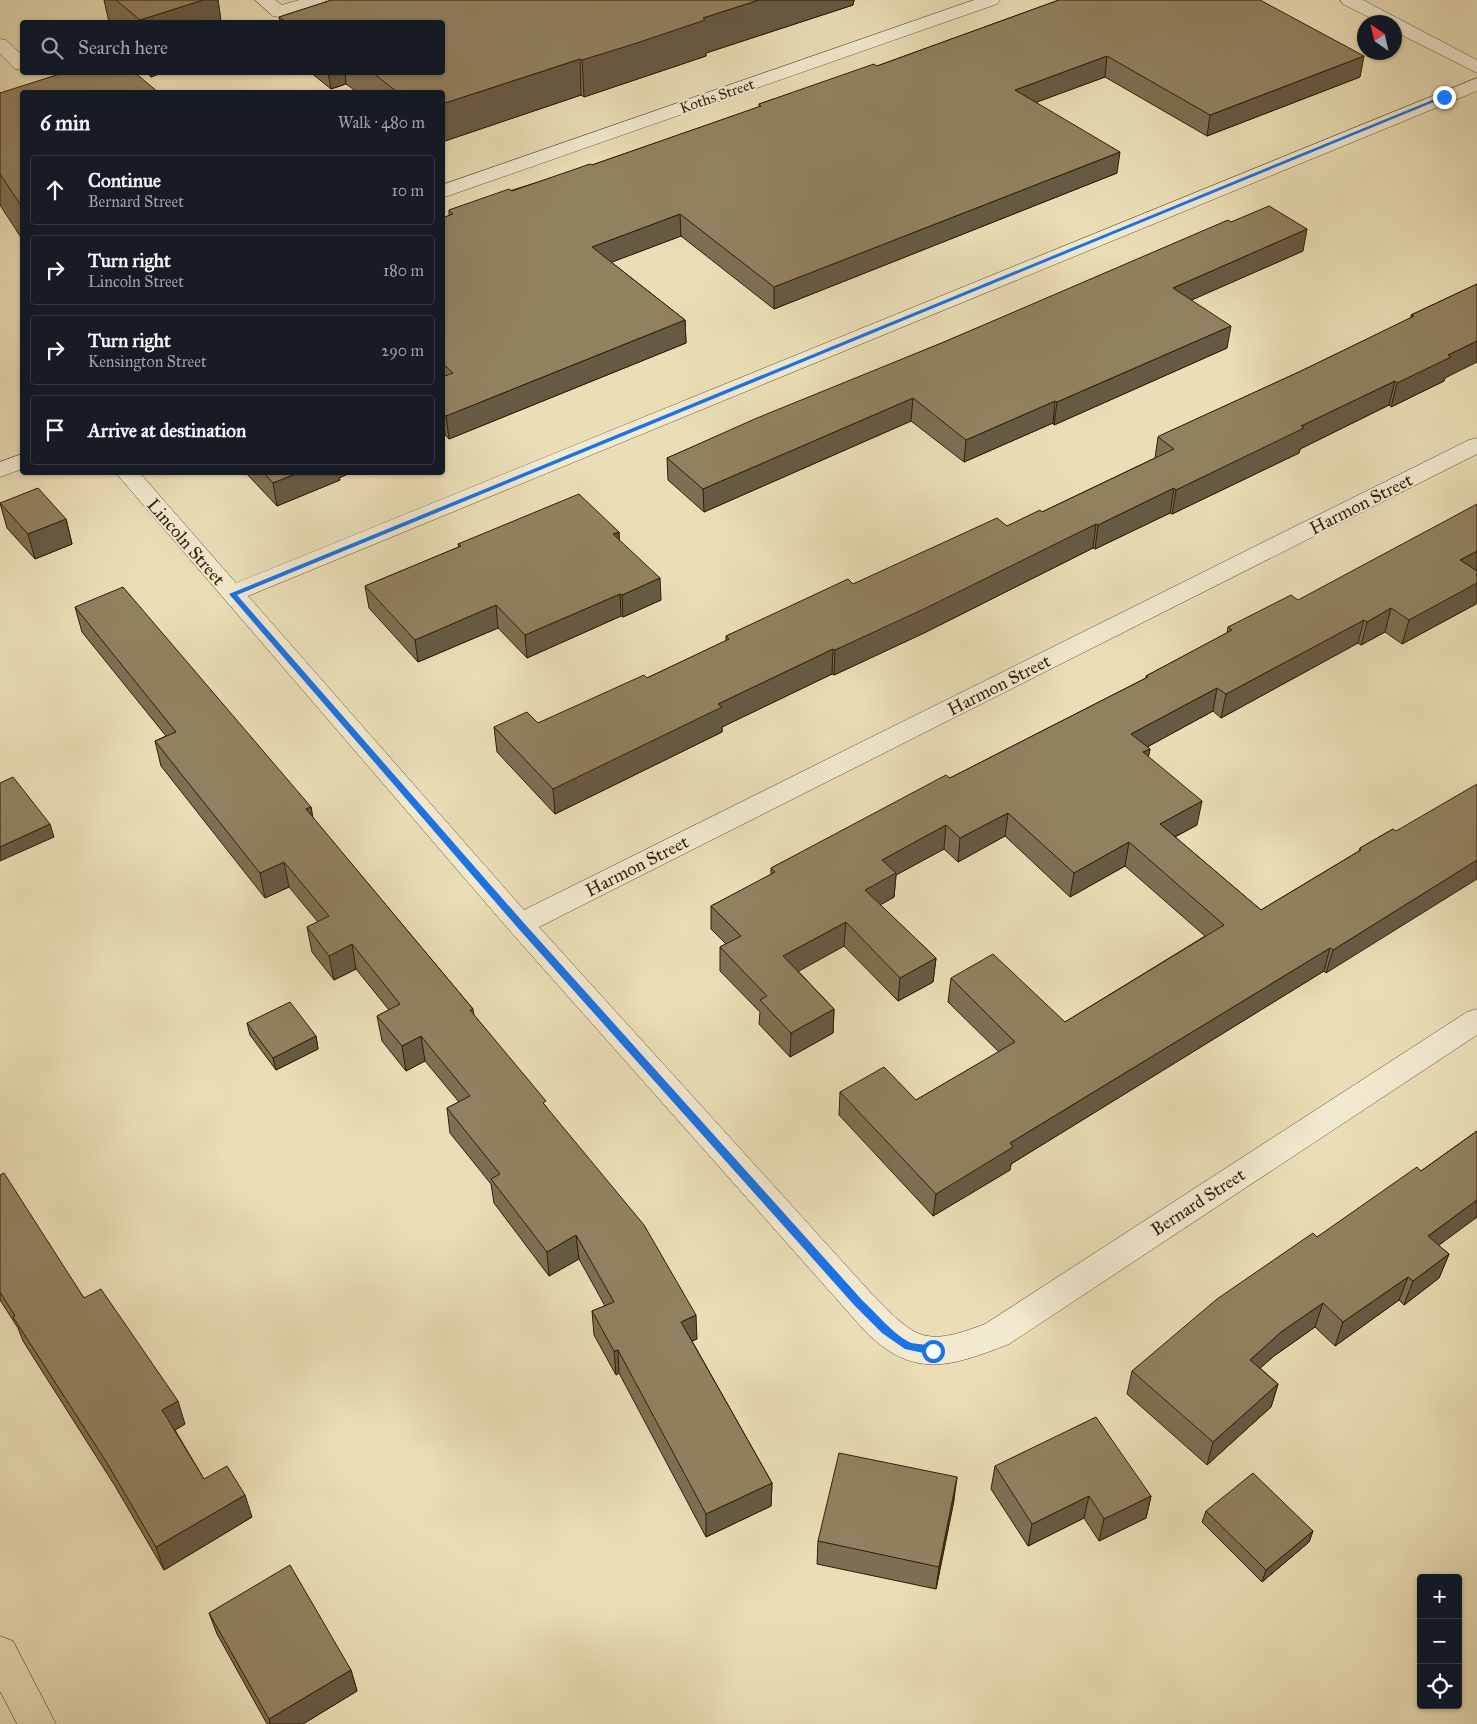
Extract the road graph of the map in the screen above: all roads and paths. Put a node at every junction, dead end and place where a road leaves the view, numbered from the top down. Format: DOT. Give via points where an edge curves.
graph roads {
  1 [pos="264,0"];
  2 [pos="317,0"];
  3 [pos="991,0"];
  4 [pos="1350,0"];
  5 [pos="1378,15"];
  6 [pos="1402,28"];
  7 [pos="0,44"];
  8 [pos="20,63"];
  9 [pos="1477,67"];
  10 [pos="1477,84"];
  11 [pos="445,191"];
  12 [pos="1477,445"];
  13 [pos="20,462"];
  14 [pos="0,470"];
  15 [pos="129,475"];
  16 [pos="232,594"];
  17 [pos="520,924"];
  18 [pos="1477,1020"];
  19 [pos="908,1346"];
  20 [pos="0,1653"];
  21 [pos="37,1724"];
  1 -- 2 [label="street" via="279,12"];
  3 -- 11 [label="street, Koths Street"];
  4 -- 5 [label="street"];
  6 -- 9 [label="street"];
  7 -- 8 [label="street"];
  10 -- 16 [label="street"];
  12 -- 17 [label="street, Harmon Street"];
  13 -- 14 [label="street"];
  15 -- 16 [label="street, Lincoln Street"];
  16 -- 17 [label="street, Lincoln Street"];
  17 -- 19 [label="street, Lincoln Street" via="859,1303"];
  18 -- 19 [label="street, Bernard Street" via="997,1334 965,1347 933,1351"];
  20 -- 21 [label="main road"];
}
